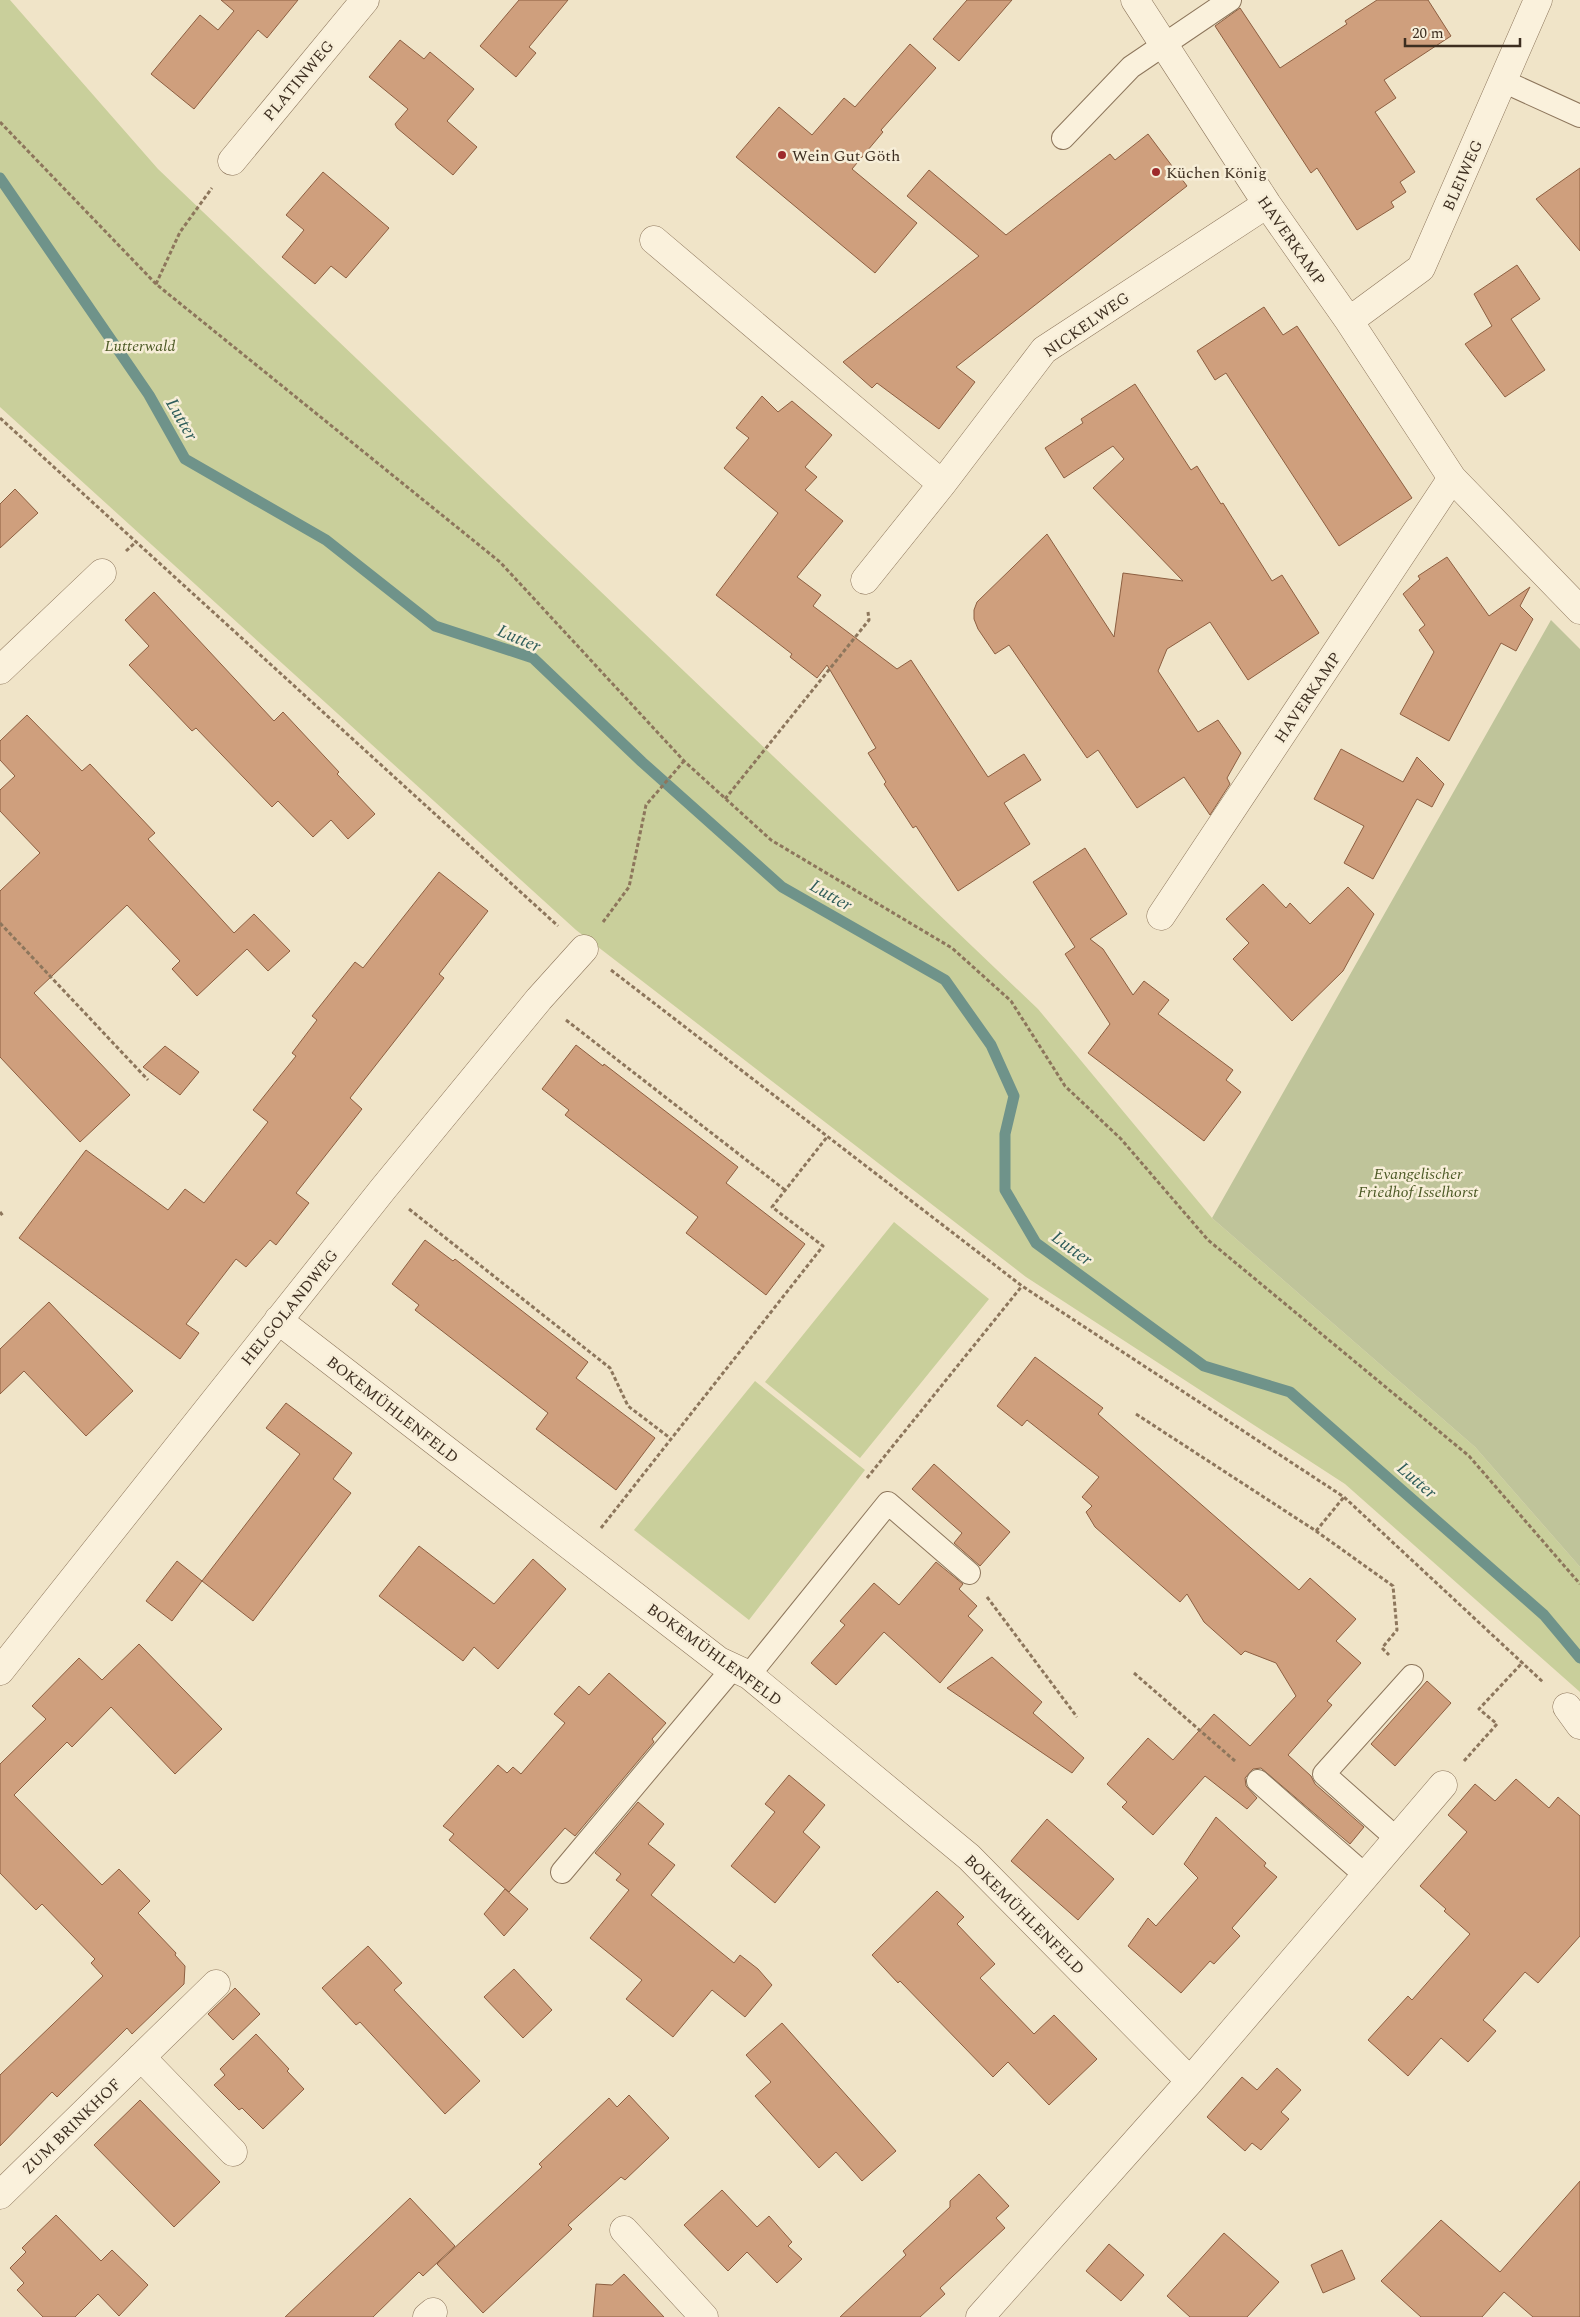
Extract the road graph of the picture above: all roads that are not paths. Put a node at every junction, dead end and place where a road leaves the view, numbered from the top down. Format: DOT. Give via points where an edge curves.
graph roads {
  1 [pos="365,0"];
  2 [pos="1135,0"];
  3 [pos="1230,0"];
  4 [pos="1538,0"];
  5 [pos="1163,44"];
  6 [pos="1503,81"];
  7 [pos="1580,116"];
  8 [pos="1063,138"];
  9 [pos="232,160"];
  10 [pos="1267,204"];
  11 [pos="654,240"];
  12 [pos="1349,321"];
  13 [pos="1452,478"];
  14 [pos="942,484"];
  15 [pos="102,573"];
  16 [pos="865,580"];
  17 [pos="1580,610"];
  18 [pos="0,670"];
  19 [pos="1161,916"];
  20 [pos="584,949"];
  21 [pos="278,1320"];
  22 [pos="968,1573"];
  23 [pos="0,1669"];
  24 [pos="741,1672"];
  25 [pos="1412,1676"];
  26 [pos="1258,1781"];
  27 [pos="1443,1785"];
  28 [pos="1396,1838"];
  29 [pos="562,1872"];
  30 [pos="1365,1875"];
  31 [pos="216,1984"];
  32 [pos="141,2057"];
  33 [pos="1190,2081"];
  34 [pos="233,2152"];
  35 [pos="0,2194"];
  36 [pos="624,2230"];
  37 [pos="704,2317"];
  38 [pos="980,2317"];
  1 -- 9 [label="street, PLATINWEG"];
  2 -- 5 [label="street, HAVERKAMP"];
  3 -- 5 [label="lane"];
  4 -- 6 [label="street, BLEIWEG"];
  5 -- 8 [label="lane" via="1131,67"];
  5 -- 10 [label="street, HAVERKAMP"];
  6 -- 7 [label="lane"];
  6 -- 12 [label="street, BLEIWEG" via="1421,268"];
  10 -- 12 [label="street, HAVERKAMP"];
  10 -- 14 [label="street, NICKELWEG" via="1044,350"];
  11 -- 14 [label="street"];
  12 -- 13 [label="street, HAVERKAMP"];
  13 -- 17 [label="street, HAVERKAMP"];
  13 -- 19 [label="street, HAVERKAMP"];
  14 -- 16 [label="street, NICKELWEG"];
  15 -- 18 [label="street"];
  20 -- 21 [label="street, HELGOLANDWEG" via="539,999"];
  21 -- 23 [label="street, HELGOLANDWEG"];
  21 -- 24 [label="street, BOKEMÜHLENFELD" via="719,1661"];
  22 -- 24 [label="lane" via="888,1503"];
  24 -- 29 [label="lane"];
  24 -- 33 [label="street, BOKEMÜHLENFELD" via="969,1857"];
  25 -- 28 [label="lane" via="1324,1774"];
  26 -- 30 [label="lane"];
  27 -- 28 [label="street"];
  28 -- 30 [label="street"];
  30 -- 33 [label="street"];
  31 -- 32 [label="street, ZUM BRINKHOF"];
  32 -- 34 [label="street"];
  32 -- 35 [label="street, ZUM BRINKHOF"];
  33 -- 38 [label="street"];
  36 -- 37 [label="street"];
}
